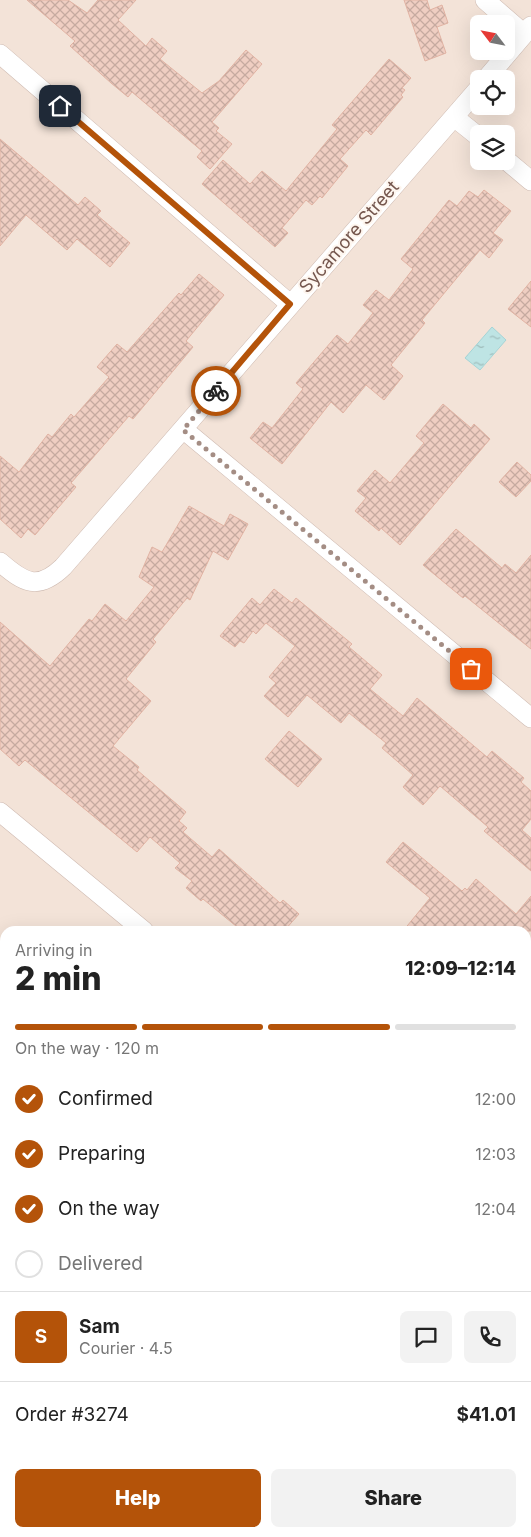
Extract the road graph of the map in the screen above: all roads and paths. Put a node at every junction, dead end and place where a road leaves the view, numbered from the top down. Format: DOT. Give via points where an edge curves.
graph roads {
  1 [pos="485,0"];
  2 [pos="528,30"];
  3 [pos="0,54"];
  4 [pos="494,70"];
  5 [pos="470,98"];
  6 [pos="454,117"];
  7 [pos="470,130"];
  8 [pos="515,168"];
  9 [pos="531,181"];
  10 [pos="290,304"];
  11 [pos="183,430"];
  12 [pos="0,562"];
  13 [pos="531,718"];
  14 [pos="0,812"];
  15 [pos="138,926"];
  1 -- 2 [label="street"];
  2 -- 4 [label="street"];
  3 -- 10 [label="street"];
  5 -- 6 [label="street, Sycamore Street"];
  6 -- 7 [label="street"];
  6 -- 10 [label="street, Sycamore Street"];
  8 -- 9 [label="street"];
  10 -- 11 [label="street, Sycamore Street"];
  11 -- 12 [label="street, Sycamore Street" via="50,579 37,583 23,579"];
  11 -- 13 [label="street"];
  14 -- 15 [label="street"];
}
